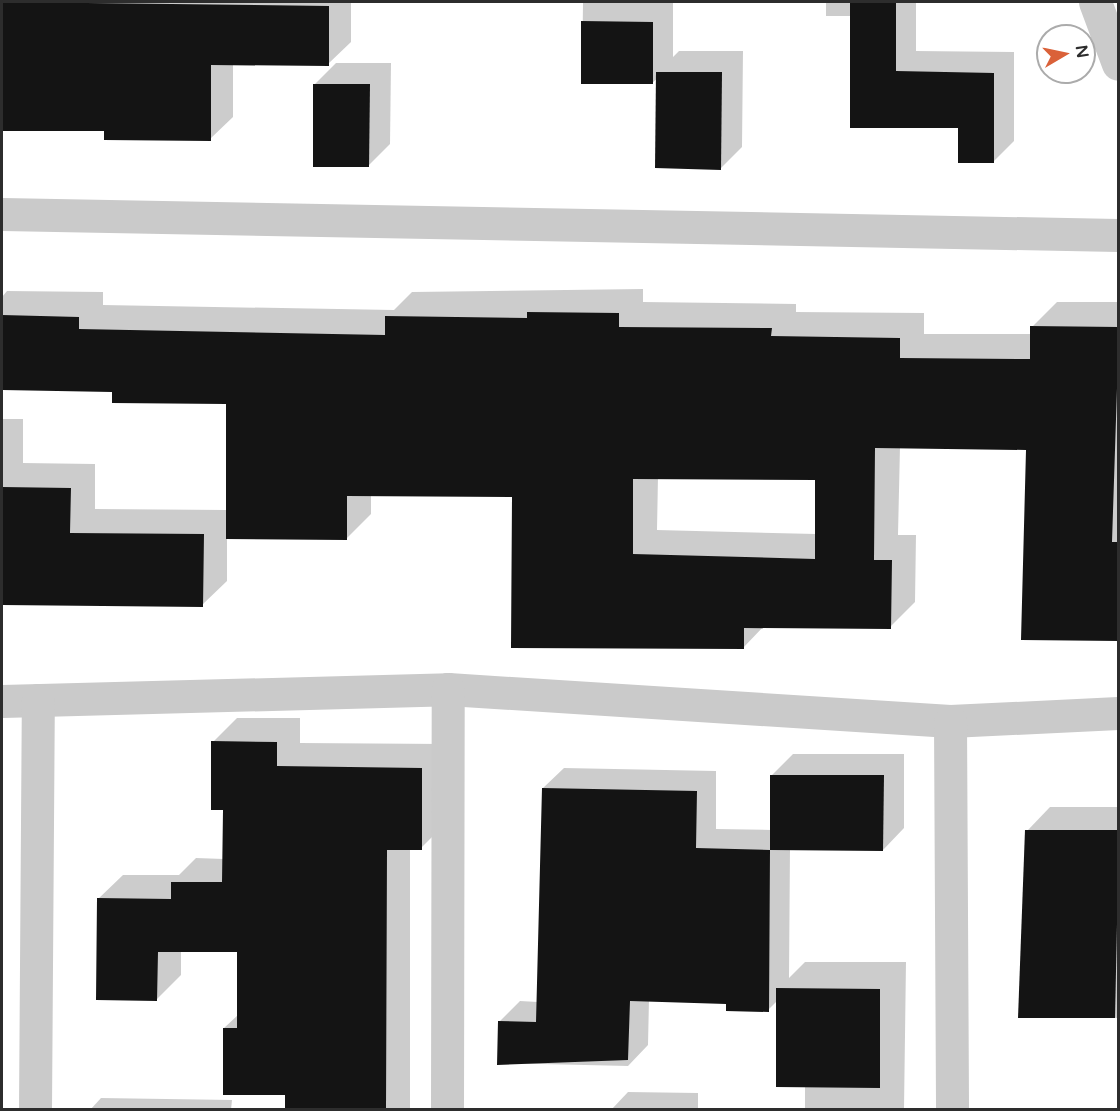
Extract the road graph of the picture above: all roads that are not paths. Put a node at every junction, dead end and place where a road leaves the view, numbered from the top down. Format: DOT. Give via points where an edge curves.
graph roads {
  1 [pos="1095,2"];
  2 [pos="1119,64"];
  3 [pos="2,214"];
  4 [pos="1119,235"];
  5 [pos="448,689"];
  6 [pos="38,700"];
  7 [pos="2,701"];
  8 [pos="1119,713"];
  9 [pos="950,721"];
  10 [pos="34,1110"];
  11 [pos="447,1110"];
  12 [pos="952,1110"];
  1 -- 2 [label="street"];
  3 -- 4 [label="street"];
  5 -- 6 [label="street"];
  5 -- 9 [label="street"];
  5 -- 11 [label="street"];
  6 -- 7 [label="street"];
  6 -- 10 [label="street"];
  8 -- 9 [label="street"];
  9 -- 12 [label="street"];
}
